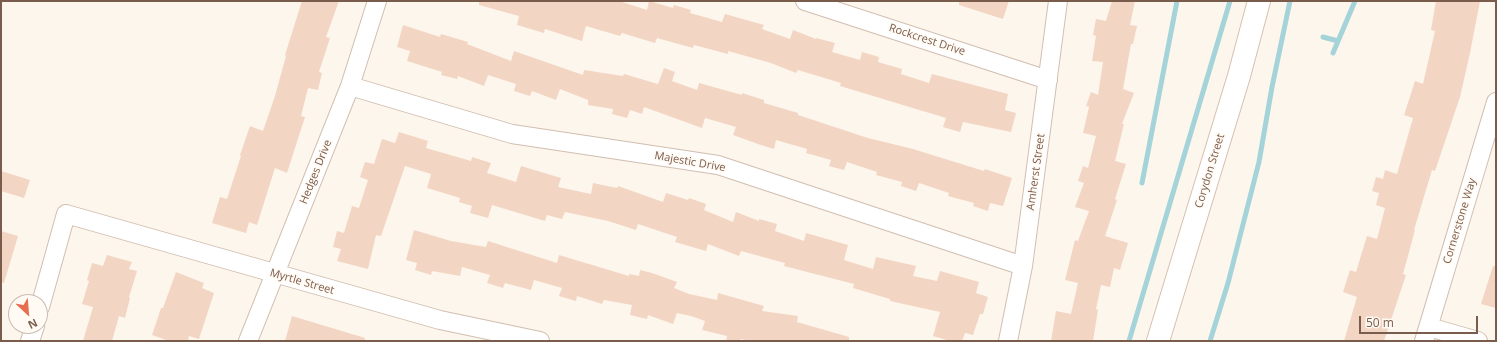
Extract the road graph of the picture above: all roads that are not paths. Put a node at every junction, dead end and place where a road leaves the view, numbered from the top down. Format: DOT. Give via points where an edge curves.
graph roads {
  1 [pos="377,1"];
  2 [pos="805,1"];
  3 [pos="1058,1"];
  4 [pos="1260,1"];
  5 [pos="1048,80"];
  6 [pos="350,86"];
  7 [pos="1496,102"];
  8 [pos="1492,127"];
  9 [pos="1023,266"];
  10 [pos="275,274"];
  11 [pos="44,294"];
  12 [pos="1427,334"];
  13 [pos="248,341"];
  14 [pos="540,341"];
  15 [pos="1008,341"];
  16 [pos="1158,341"];
  17 [pos="1478,341"];
  1 -- 6 [label="street, Hedges Drive"];
  2 -- 5 [label="street, Rockcrest Drive"];
  3 -- 5 [label="street, Amherst Street"];
  4 -- 16 [label="main road, Corydon Street"];
  5 -- 9 [label="street, Amherst Street"];
  6 -- 9 [label="street, Majestic Drive" via="512,134 718,165"];
  6 -- 10 [label="street, Hedges Drive"];
  7 -- 8 [label="street, Cornerstone Way"];
  8 -- 12 [label="street, Cornerstone Way"];
  9 -- 15 [label="street, Amherst Street"];
  10 -- 11 [label="street, Myrtle Street" via="66,214"];
  10 -- 13 [label="street, Hedges Drive"];
  10 -- 14 [label="street, Myrtle Street" via="440,320"];
  12 -- 17 [label="street"];
}
